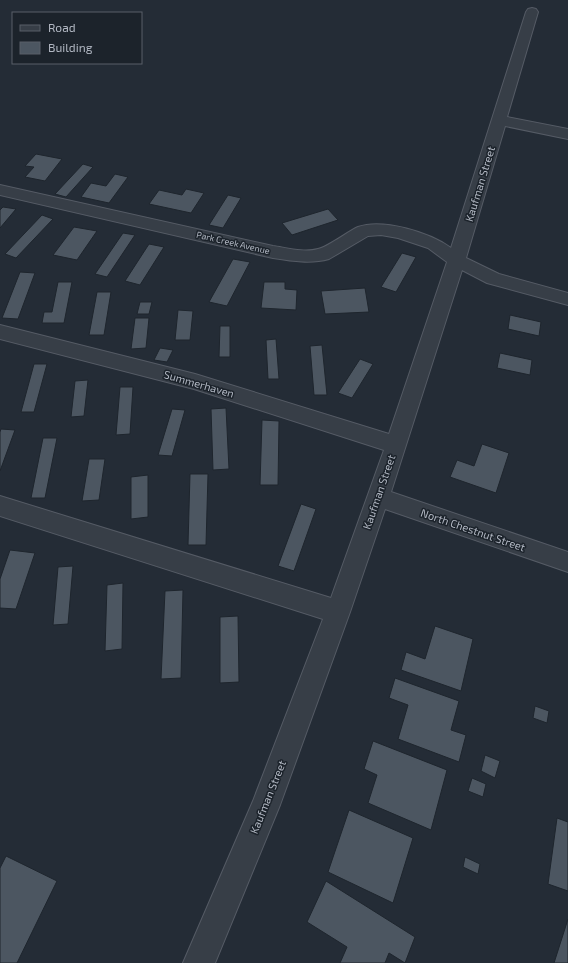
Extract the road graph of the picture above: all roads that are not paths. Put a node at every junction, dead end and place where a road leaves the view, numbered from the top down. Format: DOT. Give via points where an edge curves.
graph roads {
  1 [pos="532,12"];
  2 [pos="499,120"];
  3 [pos="568,134"];
  4 [pos="0,190"];
  5 [pos="456,260"];
  6 [pos="568,299"];
  7 [pos="0,332"];
  8 [pos="396,445"];
  9 [pos="378,497"];
  10 [pos="0,506"];
  11 [pos="568,562"];
  12 [pos="338,612"];
  13 [pos="199,963"];
  1 -- 2 [label="street, Kaufman Street"];
  2 -- 3 [label="street"];
  2 -- 5 [label="street, Kaufman Street"];
  4 -- 5 [label="street, Park Creek Avenue" via="273,252 323,255 365,231 381,230 434,244"];
  5 -- 6 [label="street, Park Creek Avenue" via="493,279"];
  5 -- 8 [label="street, Kaufman Street"];
  7 -- 8 [label="street, Summerhaven" via="195,382"];
  8 -- 9 [label="street, Kaufman Street"];
  9 -- 11 [label="street, North Chestnut Street"];
  9 -- 12 [label="street, Kaufman Street"];
  10 -- 12 [label="street"];
  12 -- 13 [label="street, Kaufman Street" via="266,805"];
}
